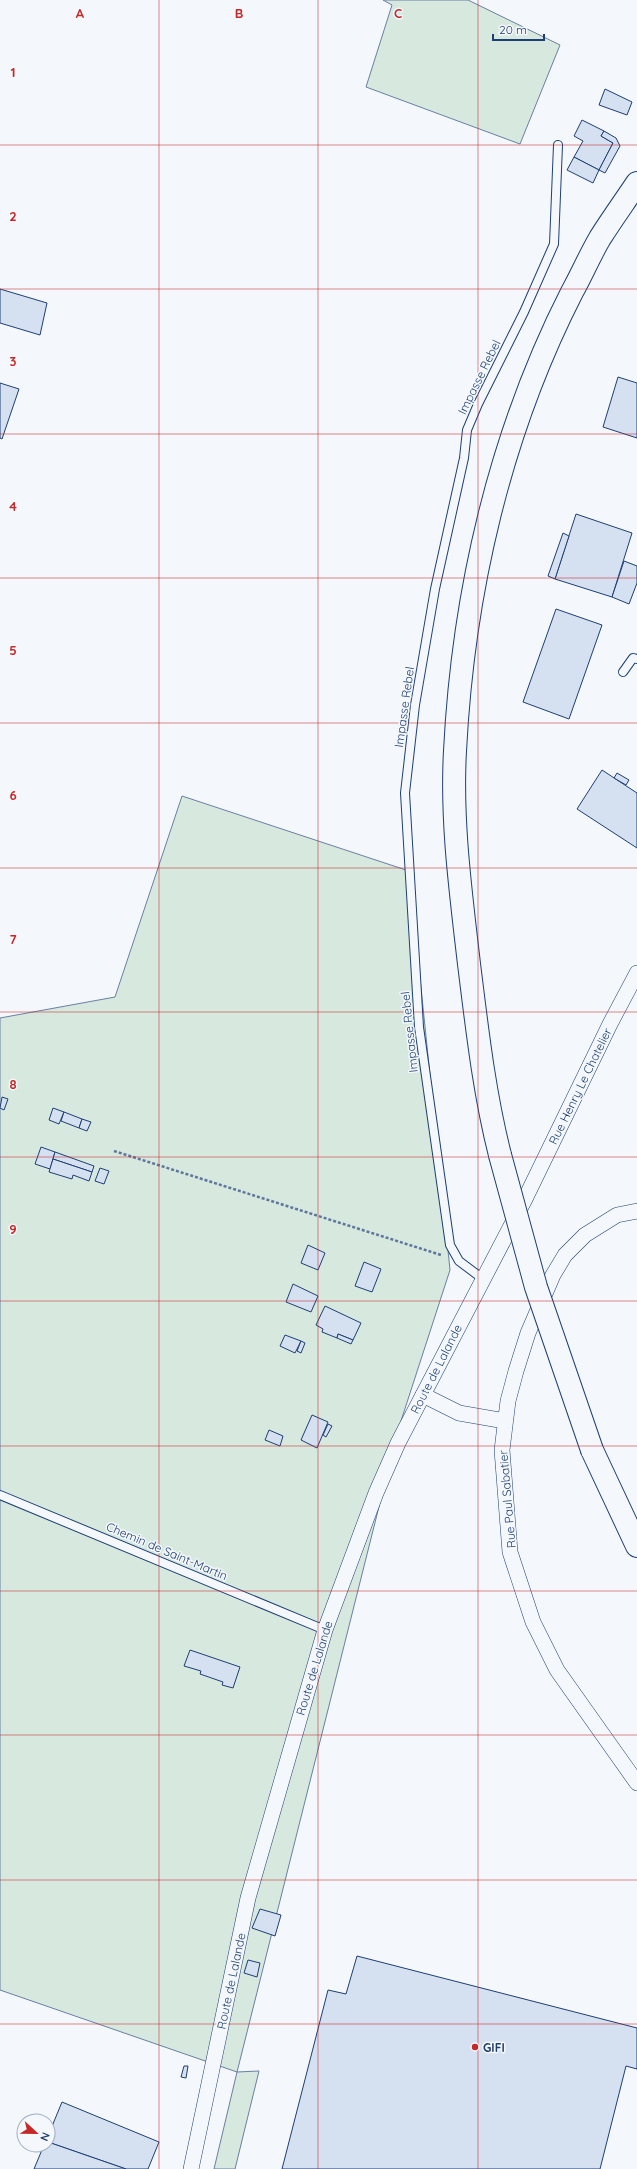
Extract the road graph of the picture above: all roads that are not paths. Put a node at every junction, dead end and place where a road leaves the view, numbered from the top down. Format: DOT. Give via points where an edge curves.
graph roads {
  1 [pos="558,144"];
  2 [pos="637,183"];
  3 [pos="637,659"];
  4 [pos="623,672"];
  5 [pos="637,973"];
  6 [pos="525,1199"];
  7 [pos="637,1211"];
  8 [pos="483,1279"];
  9 [pos="423,1395"];
  10 [pos="505,1421"];
  11 [pos="0,1495"];
  12 [pos="637,1546"];
  13 [pos="325,1630"];
  14 [pos="637,1783"];
  15 [pos="191,2169"];
  1 -- 8 [label="lane, Impasse Rebel" via="554,244 467,430 464,458 428,628 415,706 405,793 419,1027 450,1245 459,1261"];
  2 -- 12 [label="main road, bridge" via="600,239 558,320 507,450 472,590 455,752 457,862 479,1049 490,1116 536,1288 592,1450"];
  3 -- 4 [label="lane" via="633,658"];
  5 -- 6 [label="street, Rue Henry Le Chatelier"];
  6 -- 8 [label="street, Route de Lalande"];
  7 -- 10 [label="street, Rue Paul Sabatier" via="617,1215 585,1235 565,1254 528,1333 516,1371"];
  8 -- 9 [label="street, Route de Lalande"];
  9 -- 10 [label="street" via="459,1413"];
  9 -- 13 [label="street, Route de Lalande" via="376,1493"];
  10 -- 14 [label="street, Rue Paul Sabatier" via="503,1478 510,1552 533,1622 557,1670"];
  11 -- 13 [label="lane, Chemin de Saint-Martin"];
  13 -- 15 [label="street, Route de Lalande" via="248,1898"];
}
